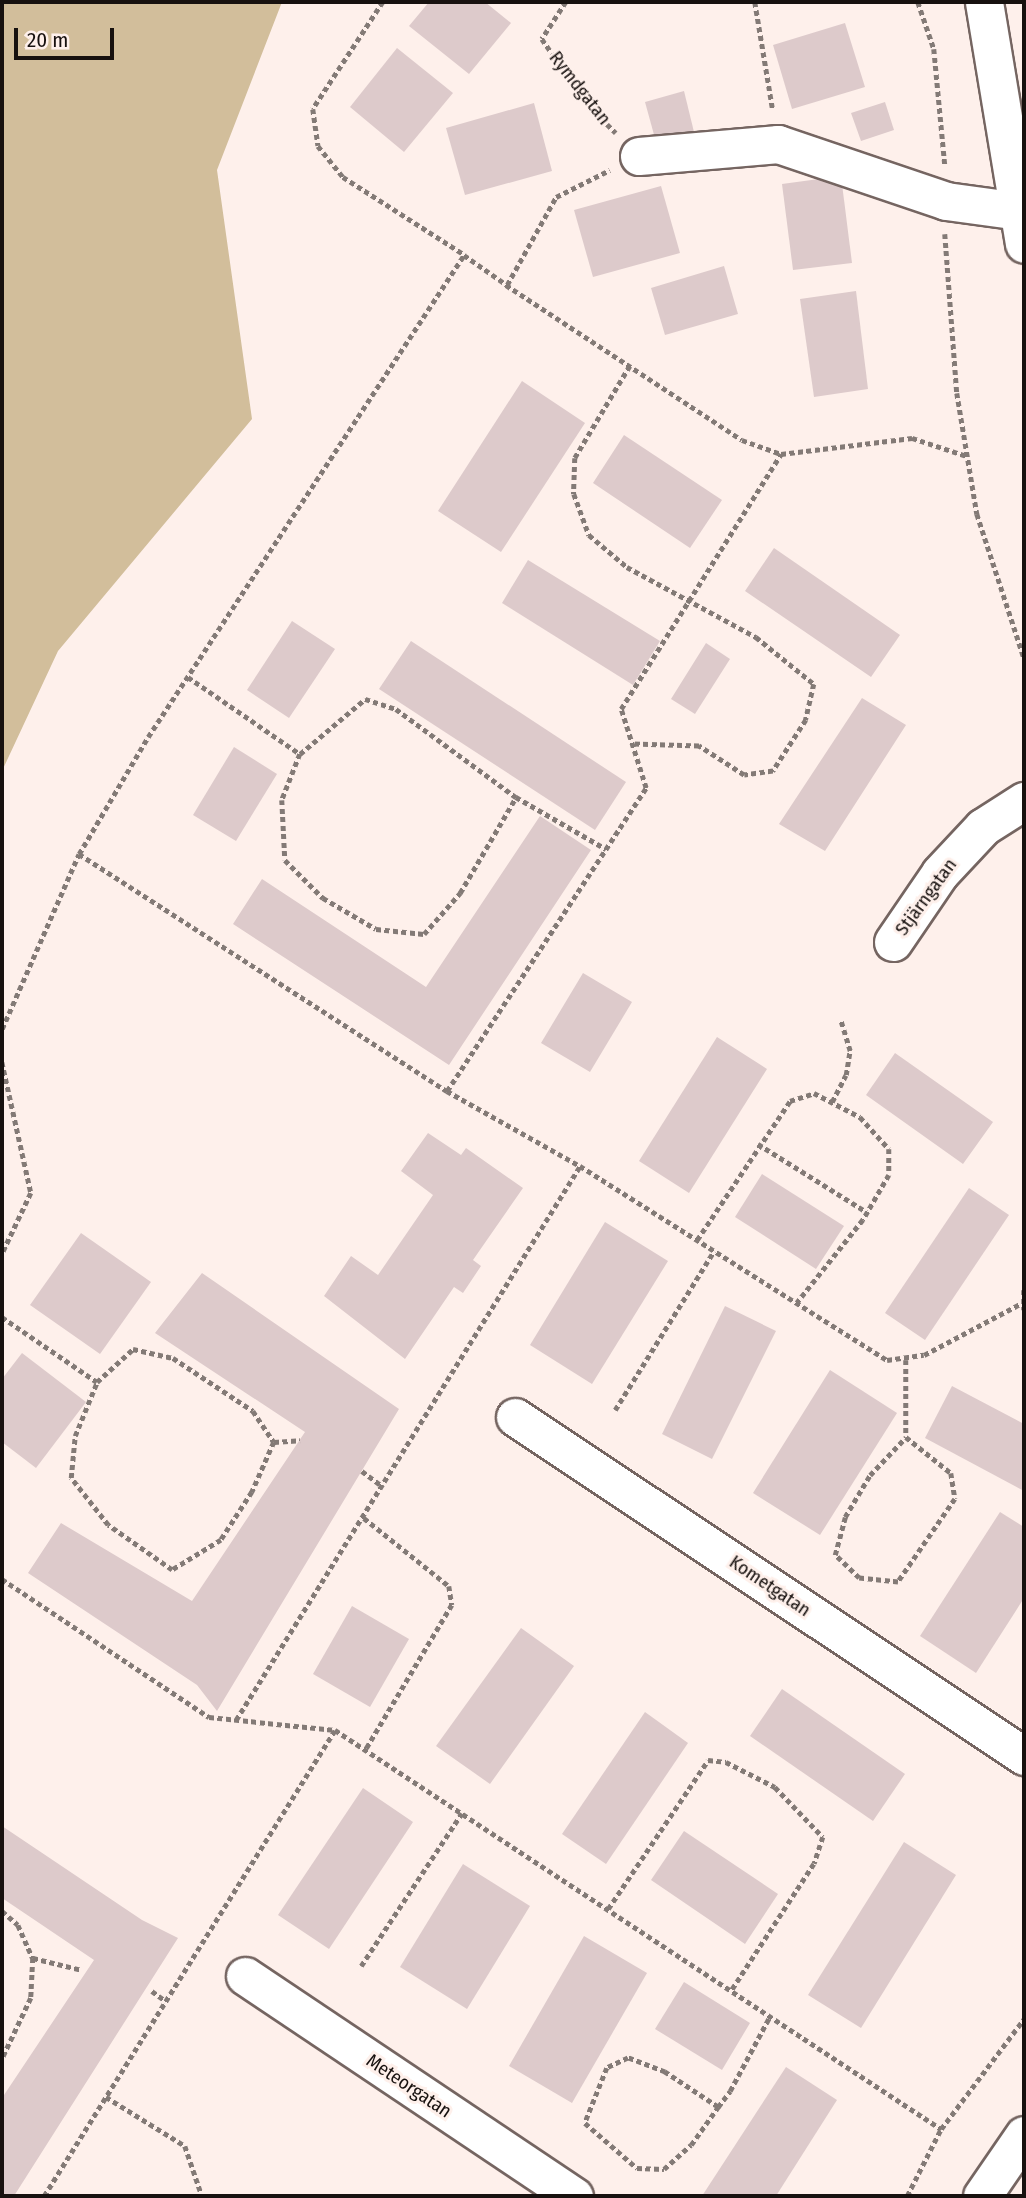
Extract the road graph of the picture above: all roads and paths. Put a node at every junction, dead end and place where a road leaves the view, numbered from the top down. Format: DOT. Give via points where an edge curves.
graph roads {
  1 [pos="383,2"];
  2 [pos="566,2"];
  3 [pos="755,2"];
  4 [pos="918,2"];
  5 [pos="984,2"];
  6 [pos="779,144"];
  7 [pos="639,156"];
  8 [pos="946,201"];
  9 [pos="1021,228"];
  10 [pos="464,254"];
  11 [pos="507,285"];
  12 [pos="630,366"];
  13 [pos="781,454"];
  14 [pos="967,456"];
  15 [pos="690,598"];
  16 [pos="1024,658"];
  17 [pos="188,677"];
  18 [pos="633,744"];
  19 [pos="300,754"];
  20 [pos="516,797"];
  21 [pos="1024,801"];
  22 [pos="606,849"];
  23 [pos="79,854"];
  24 [pos="893,942"];
  25 [pos="841,1021"];
  26 [pos="2,1029"];
  27 [pos="2,1062"];
  28 [pos="447,1091"];
  29 [pos="832,1102"];
  30 [pos="758,1144"];
  31 [pos="580,1166"];
  32 [pos="867,1212"];
  33 [pos="697,1240"];
  34 [pos="714,1251"];
  35 [pos="2,1254"];
  36 [pos="1024,1290"];
  37 [pos="797,1303"];
  38 [pos="1020,1304"];
  39 [pos="1024,1310"];
  40 [pos="2,1317"];
  41 [pos="906,1360"];
  42 [pos="97,1382"];
  43 [pos="615,1410"];
  44 [pos="515,1417"];
  45 [pos="906,1437"];
  46 [pos="300,1440"];
  47 [pos="274,1442"];
  48 [pos="362,1471"];
  49 [pos="383,1487"];
  50 [pos="364,1518"];
  51 [pos="2,1579"];
  52 [pos="236,1720"];
  53 [pos="335,1730"];
  54 [pos="366,1749"];
  55 [pos="1024,1756"];
  56 [pos="462,1813"];
  57 [pos="608,1909"];
  58 [pos="2,1911"];
  59 [pos="33,1958"];
  60 [pos="360,1966"];
  61 [pos="82,1970"];
  62 [pos="245,1976"];
  63 [pos="732,1990"];
  64 [pos="152,1991"];
  65 [pos="166,2001"];
  66 [pos="770,2016"];
  67 [pos="1024,2019"];
  68 [pos="2,2060"];
  69 [pos="106,2097"];
  70 [pos="718,2108"];
  71 [pos="941,2129"];
  72 [pos="1024,2134"];
  73 [pos="44,2196"];
  74 [pos="202,2196"];
  75 [pos="574,2196"];
  76 [pos="907,2196"];
  77 [pos="982,2196"];
  1 -- 10 [label="path" via="313,109 318,146 343,177"];
  2 -- 7 [label="path, Rymdgatan" via="542,39 589,106"];
  3 -- 6 [label="path"];
  4 -- 8 [label="path" via="934,49 945,139"];
  5 -- 9 [label="street"];
  6 -- 7 [label="street"];
  6 -- 8 [label="street"];
  7 -- 11 [label="path" via="556,197"];
  8 -- 9 [label="street"];
  8 -- 14 [label="path" via="944,275"];
  10 -- 11 [label="path"];
  10 -- 17 [label="path"];
  11 -- 12 [label="path"];
  12 -- 13 [label="path" via="742,440"];
  12 -- 15 [label="path" via="575,458 573,494 589,535 627,568"];
  13 -- 14 [label="path" via="912,439"];
  13 -- 15 [label="path"];
  14 -- 16 [label="path" via="977,514"];
  15 -- 18 [label="path" via="621,709"];
  15 -- 18 [label="path" via="756,638 814,684 806,720 773,771 744,775 699,746"];
  17 -- 19 [label="path"];
  17 -- 23 [label="path"];
  18 -- 22 [label="path" via="646,788"];
  19 -- 20 [label="path" via="366,699 396,709"];
  19 -- 20 [label="path" via="282,800 285,860 323,898 376,929 424,934 460,893"];
  20 -- 22 [label="path"];
  21 -- 24 [label="street, Stjärngatan" via="984,827 940,873"];
  22 -- 28 [label="path"];
  23 -- 26 [label="path"];
  23 -- 28 [label="path"];
  25 -- 29 [label="path" via="850,1051 846,1075"];
  27 -- 35 [label="path" via="31,1192"];
  28 -- 31 [label="path"];
  29 -- 30 [label="path" via="814,1093 790,1101"];
  29 -- 32 [label="path" via="860,1117 889,1149 889,1175"];
  30 -- 32 [label="path"];
  30 -- 33 [label="path"];
  31 -- 33 [label="path"];
  31 -- 49 [label="path"];
  32 -- 37 [label="path"];
  33 -- 34 [label="path"];
  34 -- 37 [label="path"];
  34 -- 43 [label="path"];
  36 -- 38 [label="path"];
  37 -- 41 [label="path" via="887,1360"];
  38 -- 39 [label="path"];
  38 -- 41 [label="path"];
  40 -- 42 [label="path"];
  41 -- 45 [label="path"];
  42 -- 47 [label="path" via="132,1349 173,1358 253,1411"];
  42 -- 47 [label="path" via="75,1436 71,1478 108,1525 172,1570 221,1540 252,1492"];
  44 -- 55 [label="street, Kometgatan"];
  45 -- 45 [label="path" via="951,1473 955,1499 898,1582 859,1578 835,1555 845,1517 870,1475"];
  46 -- 47 [label="path"];
  48 -- 49 [label="path"];
  49 -- 50 [label="path"];
  50 -- 52 [label="path"];
  50 -- 54 [label="path" via="449,1586 452,1605"];
  51 -- 52 [label="path" via="209,1717"];
  52 -- 53 [label="path"];
  53 -- 54 [label="path"];
  53 -- 65 [label="path"];
  54 -- 56 [label="path"];
  56 -- 57 [label="path"];
  56 -- 60 [label="path"];
  57 -- 63 [label="path"];
  57 -- 63 [label="path" via="708,1760 726,1762 775,1787 823,1837 814,1864"];
  58 -- 59 [label="path" via="18,1925"];
  59 -- 61 [label="path"];
  59 -- 68 [label="path" via="31,1998"];
  62 -- 75 [label="street, Meteorgatan"];
  63 -- 66 [label="path"];
  64 -- 65 [label="path"];
  65 -- 69 [label="path"];
  66 -- 70 [label="path"];
  66 -- 71 [label="path"];
  67 -- 71 [label="path"];
  69 -- 73 [label="path"];
  69 -- 74 [label="path" via="185,2146"];
  70 -- 70 [label="path" via="691,2145 664,2169 637,2168 584,2123 607,2068 628,2057 665,2072"];
  71 -- 76 [label="path"];
  72 -- 77 [label="street"];
}
